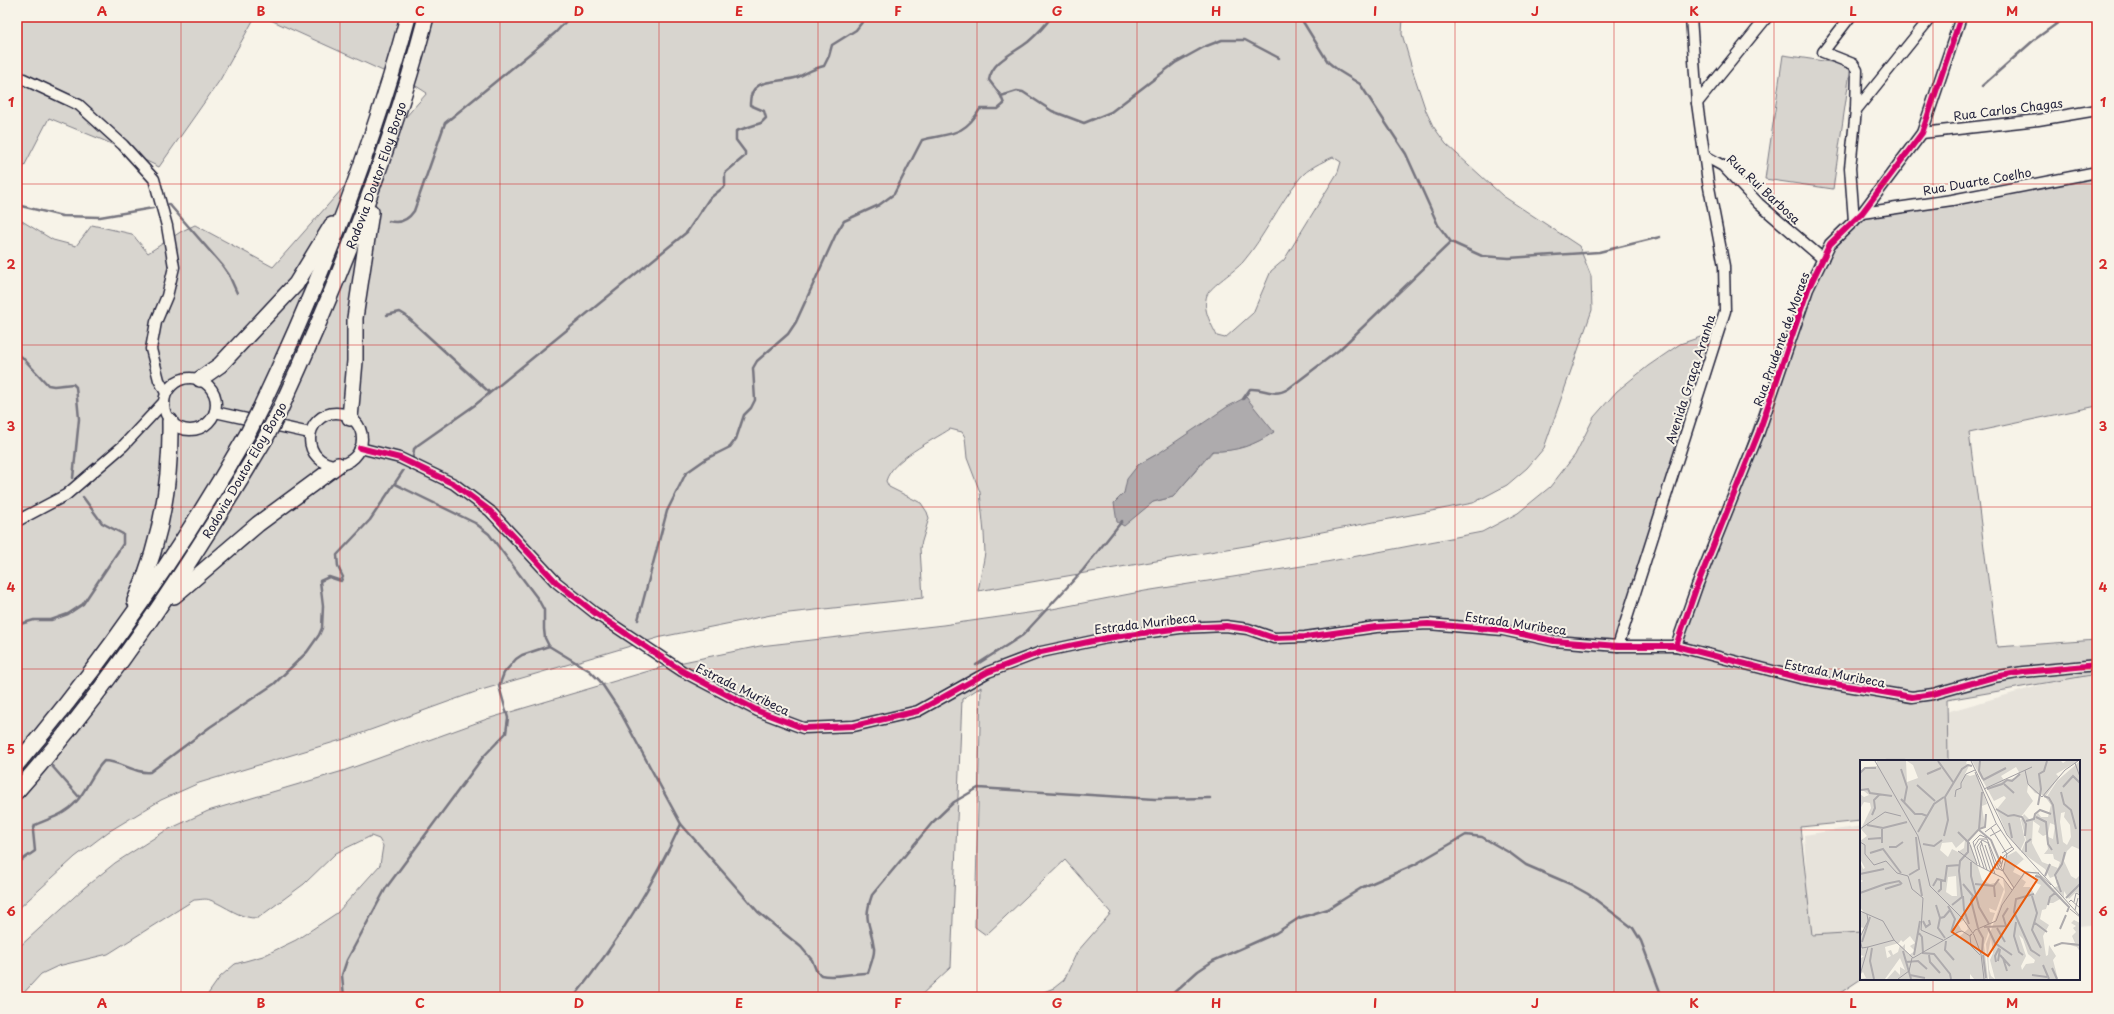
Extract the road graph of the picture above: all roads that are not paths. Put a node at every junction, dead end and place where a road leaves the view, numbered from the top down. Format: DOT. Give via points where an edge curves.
graph roads {
  1 [pos="408,17"];
  2 [pos="426,17"];
  3 [pos="1691,17"];
  4 [pos="1767,17"];
  5 [pos="1850,17"];
  6 [pos="1931,17"];
  7 [pos="1961,17"];
  8 [pos="17,76"];
  9 [pos="1697,103"];
  10 [pos="1856,110"];
  11 [pos="2097,110"];
  12 [pos="1922,132"];
  13 [pos="1705,156"];
  14 [pos="2097,172"];
  15 [pos="358,174"];
  16 [pos="376,181"];
  17 [pos="1862,213"];
  18 [pos="1854,220"];
  19 [pos="1823,259"];
  20 [pos="200,380"];
  21 [pos="165,397"];
  22 [pos="215,412"];
  23 [pos="350,418"];
  24 [pos="170,421"];
  25 [pos="310,433"];
  26 [pos="360,448"];
  27 [pos="338,465"];
  28 [pos="17,521"];
  29 [pos="136,641"];
  30 [pos="1618,646"];
  31 [pos="1676,646"];
  32 [pos="2097,665"];
  33 [pos="94,668"];
  34 [pos="17,764"];
  35 [pos="17,791"];
  1 -- 15 [label="highway, Rodovia Doutor Eloy Borgo"];
  2 -- 16 [label="highway, Rodovia Doutor Eloy Borgo"];
  3 -- 9 [label="street, Avenida Graça Aranha"];
  4 -- 9 [label="street"];
  5 -- 10 [label="street" via="1823,52 1853,64 1857,70"];
  6 -- 10 [label="street"];
  7 -- 12 [label="street, Rua Prudente de Moraes"];
  8 -- 21 [label="street" via="79,105 124,145 154,179 167,226 174,267 167,296 156,322 151,349"];
  9 -- 13 [label="street, Avenida Graça Aranha"];
  10 -- 18 [label="street" via="1850,168"];
  11 -- 12 [label="street, Rua Carlos Chagas" via="2038,120"];
  12 -- 17 [label="street, Rua Prudente de Moraes"];
  13 -- 19 [label="street, Rua Rui Barbosa" via="1723,166 1759,204"];
  13 -- 30 [label="street, Avenida Graça Aranha" via="1724,266 1725,311"];
  14 -- 17 [label="street, Rua Duarte Coelho" via="1952,200"];
  15 -- 20 [label="highway" via="328,233 296,284 220,364"];
  15 -- 33 [label="highway, Rodovia Doutor Eloy Borgo, bridge" via="308,304 248,433 175,553"];
  16 -- 23 [label="highway" via="355,318 355,361"];
  16 -- 29 [label="highway, Rodovia Doutor Eloy Borgo, bridge" via="330,298 265,439 198,550"];
  17 -- 18 [label="street, Rua Prudente de Moraes"];
  18 -- 19 [label="street, Rua Prudente de Moraes" via="1830,244"];
  19 -- 31 [label="street, Rua Prudente de Moraes" via="1808,289 1759,432 1697,586"];
  20 -- 21 [label="street" via="181,379 172,385"];
  20 -- 22 [label="street" via="214,393"];
  21 -- 24 [label="street" via="166,412"];
  21 -- 28 [label="street" via="123,446 66,495"];
  22 -- 24 [label="street" via="210,421 198,429 183,428"];
  22 -- 25 [label="street"];
  23 -- 25 [label="street" via="341,414 326,415"];
  23 -- 26 [label="street" via="357,424 361,434"];
  24 -- 33 [label="highway" via="167,480 150,563 127,618"];
  25 -- 27 [label="street" via="310,443 316,456 328,464"];
  26 -- 27 [label="street" via="352,460"];
  26 -- 30 [label="street, Estrada Muribeca" via="400,458 454,484 490,511 556,582 595,613 682,671 758,711 803,728 854,726 918,711 988,672 1041,652 1107,638 1180,628 1226,626 1248,629 1274,638 1428,624 1502,630 1554,641"];
  27 -- 29 [label="highway" via="224,552 174,597"];
  29 -- 35 [label="highway, Rodovia Doutor Eloy Borgo"];
  30 -- 31 [label="street, Estrada Muribeca"];
  31 -- 32 [label="street, Estrada Muribeca" via="1800,678 1912,697 1933,694 1994,677"];
  33 -- 34 [label="highway, Rodovia Doutor Eloy Borgo"];
}
